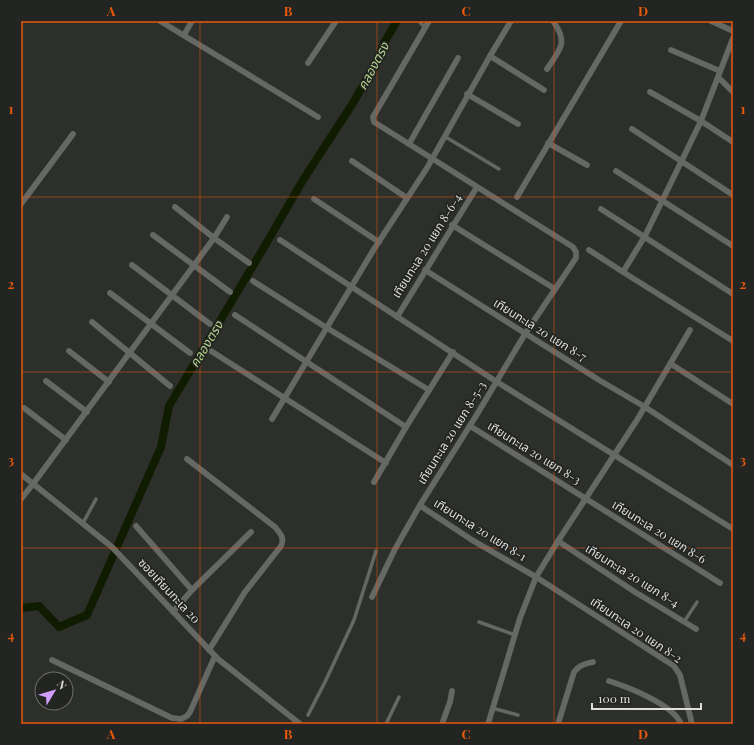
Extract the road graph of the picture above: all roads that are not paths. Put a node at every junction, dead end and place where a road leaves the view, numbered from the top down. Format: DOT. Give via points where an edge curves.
graph roads {
  1 [pos="160,21"];
  2 [pos="192,21"];
  3 [pos="336,21"];
  4 [pos="420,21"];
  5 [pos="429,21"];
  6 [pos="511,21"];
  7 [pos="553,21"];
  8 [pos="620,21"];
  9 [pos="711,21"];
  10 [pos="424,28"];
  11 [pos="733,31"];
  12 [pos="184,35"];
  13 [pos="733,38"];
  14 [pos="671,50"];
  15 [pos="490,56"];
  16 [pos="458,58"];
  17 [pos="308,63"];
  18 [pos="547,69"];
  19 [pos="719,74"];
  20 [pos="544,90"];
  21 [pos="650,92"];
  22 [pos="733,92"];
  23 [pos="467,94"];
  24 [pos="318,117"];
  25 [pos="701,121"];
  26 [pos="518,124"];
  27 [pos="632,129"];
  28 [pos="73,134"];
  29 [pos="444,136"];
  30 [pos="733,142"];
  31 [pos="548,143"];
  32 [pos="409,144"];
  33 [pos="432,158"];
  34 [pos="352,161"];
  35 [pos="681,162"];
  36 [pos="587,165"];
  37 [pos="499,169"];
  38 [pos="616,171"];
  39 [pos="477,187"];
  40 [pos="733,195"];
  41 [pos="517,197"];
  42 [pos="314,198"];
  43 [pos="407,198"];
  44 [pos="663,200"];
  45 [pos="21,204"];
  46 [pos="174,207"];
  47 [pos="601,209"];
  48 [pos="227,217"];
  49 [pos="452,225"];
  50 [pos="153,235"];
  51 [pos="644,236"];
  52 [pos="214,238"];
  53 [pos="280,240"];
  54 [pos="379,242"];
  55 [pos="733,246"];
  56 [pos="589,250"];
  57 [pos="250,263"];
  58 [pos="132,265"];
  59 [pos="194,266"];
  60 [pos="425,270"];
  61 [pos="623,272"];
  62 [pos="253,281"];
  63 [pos="352,287"];
  64 [pos="555,289"];
  65 [pos="230,292"];
  66 [pos="110,293"];
  67 [pos="172,294"];
  68 [pos="733,294"];
  69 [pos="235,315"];
  70 [pos="397,317"];
  71 [pos="92,322"];
  72 [pos="150,324"];
  73 [pos="210,324"];
  74 [pos="327,328"];
  75 [pos="690,330"];
  76 [pos="525,334"];
  77 [pos="733,341"];
  78 [pos="69,351"];
  79 [pos="211,351"];
  80 [pos="130,352"];
  81 [pos="453,352"];
  82 [pos="190,353"];
  83 [pos="307,362"];
  84 [pos="671,364"];
  85 [pos="46,381"];
  86 [pos="108,382"];
  87 [pos="497,382"];
  88 [pos="170,386"];
  89 [pos="429,390"];
  90 [pos="285,398"];
  91 [pos="733,404"];
  92 [pos="644,407"];
  93 [pos="24,408"];
  94 [pos="87,412"];
  95 [pos="272,419"];
  96 [pos="470,426"];
  97 [pos="406,427"];
  98 [pos="66,440"];
  99 [pos="614,455"];
  100 [pos="187,459"];
  101 [pos="386,463"];
  102 [pos="733,465"];
  103 [pos="21,474"];
  104 [pos="374,482"];
  105 [pos="34,484"];
  106 [pos="424,497"];
  107 [pos="21,499"];
  108 [pos="96,499"];
  109 [pos="586,500"];
  110 [pos="420,505"];
  111 [pos="83,523"];
  112 [pos="136,526"];
  113 [pos="733,529"];
  114 [pos="251,532"];
  115 [pos="558,541"];
  116 [pos="376,551"];
  117 [pos="536,578"];
  118 [pos="720,583"];
  119 [pos="192,590"];
  120 [pos="372,597"];
  121 [pos="698,602"];
  122 [pos="173,612"];
  123 [pos="479,622"];
  124 [pos="684,622"];
  125 [pos="696,628"];
  126 [pos="515,635"];
  127 [pos="209,650"];
  128 [pos="215,656"];
  129 [pos="52,660"];
  130 [pos="593,662"];
  131 [pos="610,681"];
  132 [pos="452,691"];
  133 [pos="399,697"];
  134 [pos="492,708"];
  135 [pos="308,715"];
  136 [pos="518,715"];
  137 [pos="302,724"];
  138 [pos="386,724"];
  139 [pos="442,724"];
  140 [pos="488,724"];
  141 [pos="558,724"];
  142 [pos="681,724"];
  143 [pos="692,724"];
  1 -- 12 [label="street"];
  2 -- 12 [label="street"];
  3 -- 17 [label="street"];
  4 -- 10 [label="lane"];
  5 -- 10 [label="street, เทียนทะเล 20 แยก 8-5-3"];
  6 -- 15 [label="street"];
  7 -- 18 [label="street" via="562,38 558,51"];
  8 -- 31 [label="street"];
  9 -- 11 [label="street"];
  10 -- 32 [label="street, เทียนทะเล 20 แยก 8-5-3" via="373,117 374,122"];
  12 -- 24 [label="street"];
  13 -- 19 [label="street"];
  14 -- 19 [label="street"];
  15 -- 20 [label="street"];
  15 -- 23 [label="street"];
  16 -- 32 [label="street"];
  19 -- 22 [label="street"];
  19 -- 25 [label="street"];
  21 -- 25 [label="street"];
  23 -- 26 [label="street"];
  23 -- 29 [label="street"];
  25 -- 30 [label="street"];
  25 -- 35 [label="street"];
  27 -- 35 [label="street"];
  28 -- 45 [label="street"];
  29 -- 33 [label="street"];
  29 -- 37 [label="lane"];
  31 -- 36 [label="street"];
  31 -- 41 [label="street"];
  32 -- 33 [label="street, เทียนทะเล 20 แยก 8-5-3"];
  33 -- 39 [label="street, เทียนทะเล 20 แยก 8-5-3"];
  33 -- 43 [label="street"];
  34 -- 43 [label="street"];
  35 -- 40 [label="street"];
  35 -- 44 [label="street"];
  38 -- 44 [label="street"];
  39 -- 49 [label="street, เทียนทะเล 20 แยก 8-6-4"];
  39 -- 64 [label="street, เทียนทะเล 20 แยก 8-5-3" via="573,247 576,258"];
  42 -- 54 [label="street"];
  43 -- 54 [label="street"];
  44 -- 51 [label="street"];
  44 -- 55 [label="street"];
  46 -- 52 [label="street"];
  47 -- 51 [label="street"];
  48 -- 52 [label="street"];
  49 -- 60 [label="street, เทียนทะเล 20 แยก 8-6-4"];
  49 -- 64 [label="street"];
  50 -- 59 [label="street"];
  51 -- 61 [label="street"];
  51 -- 68 [label="street"];
  52 -- 57 [label="street"];
  52 -- 59 [label="street"];
  53 -- 63 [label="street"];
  54 -- 63 [label="street"];
  56 -- 61 [label="street"];
  58 -- 67 [label="street"];
  59 -- 65 [label="street"];
  59 -- 67 [label="street"];
  60 -- 70 [label="street, เทียนทะเล 20 แยก 8-6-4"];
  60 -- 76 [label="street, เทียนทะเล 20 แยก 8-7"];
  61 -- 77 [label="street"];
  62 -- 74 [label="street"];
  63 -- 70 [label="street"];
  63 -- 74 [label="street"];
  64 -- 76 [label="street, เทียนทะเล 20 แยก 8-5-3"];
  66 -- 72 [label="street"];
  67 -- 72 [label="street"];
  67 -- 73 [label="street"];
  69 -- 83 [label="street"];
  70 -- 81 [label="street"];
  71 -- 80 [label="street"];
  72 -- 80 [label="street"];
  72 -- 82 [label="street"];
  74 -- 83 [label="street"];
  74 -- 89 [label="street"];
  75 -- 84 [label="street"];
  76 -- 87 [label="street, เทียนทะเล 20 แยก 8-5-3"];
  76 -- 92 [label="street, เทียนทะเล 20 แยก 8-7"];
  78 -- 86 [label="street"];
  79 -- 90 [label="street"];
  80 -- 86 [label="street"];
  80 -- 88 [label="street"];
  81 -- 87 [label="street"];
  81 -- 89 [label="street"];
  83 -- 90 [label="street"];
  83 -- 97 [label="street"];
  84 -- 91 [label="street"];
  84 -- 92 [label="street"];
  85 -- 94 [label="street"];
  86 -- 94 [label="street"];
  87 -- 96 [label="street, เทียนทะเล 20 แยก 8-5-3"];
  87 -- 99 [label="street"];
  89 -- 97 [label="street"];
  90 -- 95 [label="street"];
  90 -- 101 [label="street"];
  92 -- 99 [label="street"];
  92 -- 102 [label="street, เทียนทะเล 20 แยก 8-7"];
  93 -- 98 [label="street"];
  94 -- 98 [label="street"];
  96 -- 106 [label="street, เทียนทะเล 20 แยก 8-5-3"];
  96 -- 109 [label="street, เทียนทะเล 20 แยก 8-3"];
  97 -- 101 [label="street"];
  98 -- 105 [label="street"];
  99 -- 109 [label="street"];
  99 -- 113 [label="street"];
  100 -- 127 [label="street" via="275,527 283,538 281,546 245,592"];
  101 -- 104 [label="street"];
  103 -- 105 [label="street, ซอยเทียนทะเล 20"];
  105 -- 107 [label="street"];
  105 -- 111 [label="street, ซอยเทียนทะเล 20"];
  106 -- 110 [label="street, เทียนทะเล 20 แยก 8-1"];
  108 -- 111 [label="lane"];
  109 -- 115 [label="street"];
  109 -- 118 [label="street, เทียนทะเล 20 แยก 8-6"];
  110 -- 117 [label="street, เทียนทะเล 20 แยก 8-1"];
  110 -- 120 [label="street"];
  111 -- 122 [label="street, ซอยเทียนทะเล 20" via="112,547"];
  112 -- 119 [label="street"];
  114 -- 119 [label="street"];
  115 -- 117 [label="street"];
  115 -- 124 [label="street, เทียนทะเล 20 แยก 8-4"];
  116 -- 135 [label="lane" via="354,620"];
  117 -- 126 [label="street"];
  117 -- 143 [label="street, เทียนทะเล 20 แยก 8-2" via="674,666 680,675"];
  119 -- 122 [label="street"];
  121 -- 124 [label="lane"];
  122 -- 127 [label="street, ซอยเทียนทะเล 20"];
  123 -- 126 [label="lane"];
  124 -- 125 [label="street, เทียนทะเล 20 แยก 8-4"];
  126 -- 134 [label="street"];
  127 -- 128 [label="street, ซอยเทียนทะเล 20"];
  128 -- 129 [label="street" via="190,712 181,719 172,718"];
  128 -- 137 [label="street, ซอยเทียนทะเล 20"];
  130 -- 141 [label="street" via="583,664 574,672"];
  131 -- 142 [label="street" via="633,689 663,706 674,713"];
  132 -- 139 [label="street"];
  133 -- 138 [label="lane"];
  134 -- 136 [label="lane"];
  134 -- 140 [label="street"];
}
